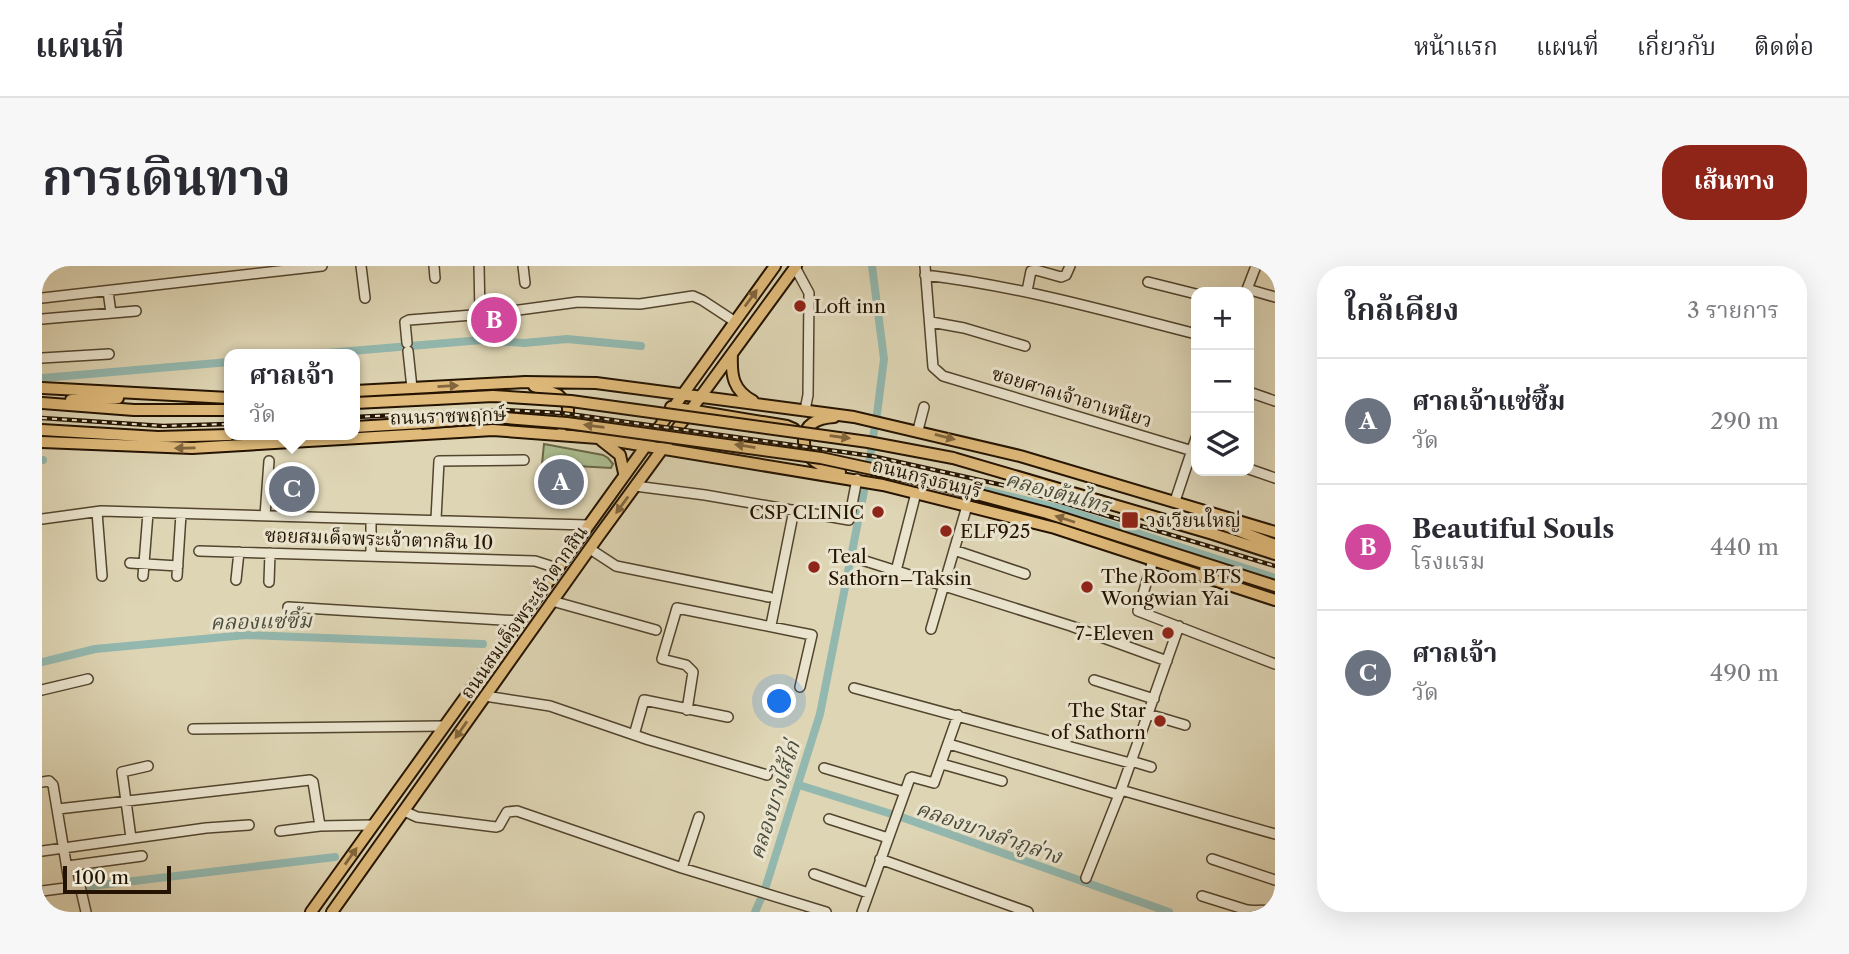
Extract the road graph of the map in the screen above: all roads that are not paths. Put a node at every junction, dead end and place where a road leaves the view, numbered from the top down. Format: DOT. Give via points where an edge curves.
graph roads {
  1 [pos="322,266"];
  2 [pos="361,266"];
  3 [pos="434,266"];
  4 [pos="479,266"];
  5 [pos="523,266"];
  6 [pos="775,266"];
  7 [pos="1070,266"];
  8 [pos="796,267"];
  9 [pos="1256,269"];
  10 [pos="925,271"];
  11 [pos="435,278"];
  12 [pos="1148,282"];
  13 [pos="525,283"];
  14 [pos="1248,287"];
  15 [pos="108,291"];
  16 [pos="1027,292"];
  17 [pos="1191,293"];
  18 [pos="1254,293"];
  19 [pos="1275,297"];
  20 [pos="42,298"];
  21 [pos="365,298"];
  22 [pos="136,311"];
  23 [pos="111,313"];
  24 [pos="480,314"];
  25 [pos="42,319"];
  26 [pos="734,321"];
  27 [pos="931,322"];
  28 [pos="1191,333"];
  29 [pos="1025,346"];
  30 [pos="109,354"];
  31 [pos="732,354"];
  32 [pos="42,358"];
  33 [pos="525,382"];
  34 [pos="42,388"];
  35 [pos="412,388"];
  36 [pos="360,391"];
  37 [pos="682,393"];
  38 [pos="1254,394"];
  39 [pos="187,397"];
  40 [pos="701,397"];
  41 [pos="224,398"];
  42 [pos="1275,401"];
  43 [pos="42,402"];
  44 [pos="755,402"];
  45 [pos="360,403"];
  46 [pos="924,407"];
  47 [pos="224,410"];
  48 [pos="691,410"];
  49 [pos="805,410"];
  50 [pos="674,411"];
  51 [pos="854,417"];
  52 [pos="360,427"];
  53 [pos="918,430"];
  54 [pos="42,431"];
  55 [pos="545,432"];
  56 [pos="224,435"];
  57 [pos="662,435"];
  58 [pos="360,438"];
  59 [pos="598,438"];
  60 [pos="804,438"];
  61 [pos="326,440"];
  62 [pos="42,442"];
  63 [pos="644,445"];
  64 [pos="126,447"];
  65 [pos="662,450"];
  66 [pos="1191,451"];
  67 [pos="524,460"];
  68 [pos="1191,460"];
  69 [pos="269,461"];
  70 [pos="1254,471"];
  71 [pos="624,473"];
  72 [pos="1275,478"];
  73 [pos="858,480"];
  74 [pos="1107,481"];
  75 [pos="635,486"];
  76 [pos="916,493"];
  77 [pos="1175,501"];
  78 [pos="967,506"];
  79 [pos="794,510"];
  80 [pos="97,512"];
  81 [pos="148,513"];
  82 [pos="181,514"];
  83 [pos="265,516"];
  84 [pos="42,519"];
  85 [pos="371,519"];
  86 [pos="436,519"];
  87 [pos="587,525"];
  88 [pos="1055,528"];
  89 [pos="1275,532"];
  90 [pos="1275,545"];
  91 [pos="590,548"];
  92 [pos="954,550"];
  93 [pos="199,551"];
  94 [pos="239,552"];
  95 [pos="270,553"];
  96 [pos="1275,554"];
  97 [pos="371,556"];
  98 [pos="862,560"];
  99 [pos="1153,560"];
  100 [pos="130,563"];
  101 [pos="144,564"];
  102 [pos="557,568"];
  103 [pos="896,571"];
  104 [pos="1025,575"];
  105 [pos="102,576"];
  106 [pos="143,576"];
  107 [pos="1247,577"];
  108 [pos="236,580"];
  109 [pos="269,582"];
  110 [pos="944,586"];
  111 [pos="1275,586"];
  112 [pos="769,597"];
  113 [pos="1275,600"];
  114 [pos="552,601"];
  115 [pos="288,607"];
  116 [pos="519,621"];
  117 [pos="771,625"];
  118 [pos="1179,626"];
  119 [pos="656,629"];
  120 [pos="931,629"];
  121 [pos="1167,661"];
  122 [pos="1275,664"];
  123 [pos="88,679"];
  124 [pos="1094,680"];
  125 [pos="800,687"];
  126 [pos="854,688"];
  127 [pos="42,690"];
  128 [pos="485,696"];
  129 [pos="1154,699"];
  130 [pos="687,710"];
  131 [pos="1148,714"];
  132 [pos="958,715"];
  133 [pos="728,717"];
  134 [pos="1185,725"];
  135 [pos="443,726"];
  136 [pos="194,729"];
  137 [pos="635,735"];
  138 [pos="949,744"];
  139 [pos="1131,762"];
  140 [pos="942,764"];
  141 [pos="148,766"];
  142 [pos="1151,767"];
  143 [pos="824,768"];
  144 [pos="767,775"];
  145 [pos="1002,781"];
  146 [pos="42,782"];
  147 [pos="905,792"];
  148 [pos="1120,792"];
  149 [pos="126,801"];
  150 [pos="58,809"];
  151 [pos="404,811"];
  152 [pos="699,817"];
  153 [pos="829,819"];
  154 [pos="249,825"];
  155 [pos="373,825"];
  156 [pos="320,826"];
  157 [pos="280,831"];
  158 [pos="1275,834"];
  159 [pos="131,838"];
  160 [pos="888,838"];
  161 [pos="65,847"];
  162 [pos="42,851"];
  163 [pos="142,856"];
  164 [pos="880,859"];
  165 [pos="1212,859"];
  166 [pos="68,866"];
  167 [pos="682,868"];
  168 [pos="814,874"];
  169 [pos="1086,878"];
  170 [pos="1275,880"];
  171 [pos="70,887"];
  172 [pos="42,891"];
  173 [pos="868,893"];
  174 [pos="1202,895"];
  175 [pos="337,910"];
  176 [pos="86,912"];
  177 [pos="311,912"];
  178 [pos="826,912"];
  179 [pos="862,912"];
  180 [pos="1028,912"];
  181 [pos="1273,912"];
  1 -- 15 [label="street"];
  2 -- 21 [label="street"];
  3 -- 11 [label="street"];
  4 -- 24 [label="street"];
  5 -- 13 [label="street"];
  26 -- 6 [label="main road, ถนนสมเด็จพระเจ้าตากสิน, one-way"];
  7 -- 16 [label="street" via="1061,277 1031,271"];
  8 -- 31 [label="main road, ถนนสมเด็จพระเจ้าตากสิน"];
  8 -- 49 [label="street" via="809,293"];
  9 -- 14 [label="street"];
  10 -- 16 [label="street"];
  10 -- 27 [label="street"];
  12 -- 17 [label="street"];
  15 -- 20 [label="street"];
  15 -- 23 [label="street"];
  16 -- 28 [label="street"];
  18 -- 19 [label="street"];
  22 -- 23 [label="street"];
  23 -- 25 [label="street"];
  24 -- 26 [label="street" via="578,302 640,304 693,296"];
  24 -- 35 [label="street" via="405,322"];
  26 -- 37 [label="main road, ถนนสมเด็จพระเจ้าตากสิน"];
  27 -- 29 [label="street"];
  27 -- 66 [label="street, ซอยศาลเจ้าอาเหนียว" via="933,366 943,376"];
  30 -- 32 [label="street"];
  31 -- 40 [label="main road, ถนนสมเด็จพระเจ้าตากสิน"];
  31 -- 44 [label="main road" via="734,385"];
  35 -- 33 [label="main road, ถนนราชพฤกษ์, one-way"];
  33 -- 37 [label="main road, ถนนราชพฤกษ์" via="620,385"];
  33 -- 55 [label="main road" via="558,395 568,405 568,418 559,430"];
  34 -- 39 [label="main road"];
  35 -- 36 [label="main road, ถนนราชพฤกษ์"];
  37 -- 40 [label="main road"];
  37 -- 50 [label="main road, ถนนสมเด็จพระเจ้าตากสิน"];
  38 -- 42 [label="street"];
  39 -- 41 [label="main road"];
  39 -- 43 [label="main road"];
  40 -- 44 [label="main road"];
  40 -- 48 [label="main road, ถนนสมเด็จพระเจ้าตากสิน"];
  43 -- 47 [label="main road" via="134,410"];
  44 -- 49 [label="main road"];
  45 -- 50 [label="main road, ถนนราชพฤกษ์, bridge" via="493,396"];
  46 -- 53 [label="street"];
  48 -- 50 [label="main road"];
  48 -- 60 [label="main road" via="788,426"];
  48 -- 65 [label="main road, ถนนสมเด็จพระเจ้าตากสิน"];
  49 -- 51 [label="main road"];
  50 -- 63 [label="main road, ถนนสมเด็จพระเจ้าตากสิน"];
  50 -- 96 [label="main road, ถนนกรุงธนบุรี, one-way, bridge" via="953,458"];
  51 -- 53 [label="main road"];
  51 -- 60 [label="main road" via="819,419"];
  57 -- 52 [label="main road, ถนนราชพฤกษ์, one-way, bridge" via="494,418"];
  53 -- 74 [label="main road, one-way"];
  54 -- 56 [label="main road"];
  54 -- 64 [label="main road"];
  55 -- 58 [label="main road, ถนนราชพฤกษ์, one-way" via="493,430"];
  55 -- 59 [label="main road, ถนนราชพฤกษ์"];
  107 -- 57 [label="main road, ถนนกรุงธนบุรี, one-way, bridge" via="932,482 821,458"];
  59 -- 63 [label="main road, ถนนราชพฤกษ์"];
  59 -- 71 [label="main road" via="620,455"];
  60 -- 73 [label="main road" via="804,450 810,457"];
  61 -- 64 [label="main road, ถนนราชพฤกษ์, one-way"];
  62 -- 64 [label="main road, ถนนราชพฤกษ์"];
  63 -- 65 [label="main road, ถนนกรุงธนบุรี"];
  63 -- 71 [label="main road, ถนนสมเด็จพระเจ้าตากสิน"];
  65 -- 73 [label="main road, ถนนกรุงธนบุรี"];
  65 -- 75 [label="main road, ถนนสมเด็จพระเจ้าตากสิน"];
  67 -- 86 [label="street" via="439,461"];
  68 -- 77 [label="street"];
  69 -- 83 [label="street"];
  70 -- 72 [label="street"];
  71 -- 87 [label="main road, ถนนสมเด็จพระเจ้าตากสิน"];
  73 -- 76 [label="main road, ถนนกรุงธนบุรี"];
  73 -- 79 [label="street" via="849,520"];
  74 -- 77 [label="main road"];
  74 -- 90 [label="main road"];
  75 -- 79 [label="street"];
  75 -- 91 [label="main road, ถนนสมเด็จพระเจ้าตากสิน, one-way"];
  76 -- 78 [label="main road, ถนนกรุงธนบุรี"];
  76 -- 103 [label="street"];
  77 -- 89 [label="main road"];
  78 -- 88 [label="main road, ถนนกรุงธนบุรี"];
  78 -- 92 [label="street"];
  79 -- 117 [label="street"];
  80 -- 81 [label="street"];
  80 -- 84 [label="street"];
  80 -- 105 [label="street"];
  81 -- 82 [label="street"];
  81 -- 101 [label="street"];
  82 -- 83 [label="street"];
  82 -- 101 [label="street" via="177,571"];
  83 -- 85 [label="street"];
  85 -- 86 [label="street"];
  85 -- 97 [label="street"];
  86 -- 87 [label="street"];
  87 -- 102 [label="main road, ถนนสมเด็จพระเจ้าตากสิน"];
  88 -- 99 [label="main road, ถนนกรุงธนบุรี"];
  88 -- 107 [label="main road"];
  91 -- 112 [label="street" via="616,566"];
  91 -- 114 [label="main road, ถนนสมเด็จพระเจ้าตากสิน"];
  92 -- 104 [label="street"];
  92 -- 110 [label="street"];
  93 -- 94 [label="street, ซอยสมเด็จพระเจ้าตากสิน 10"];
  94 -- 95 [label="street, ซอยสมเด็จพระเจ้าตากสิน 10"];
  94 -- 108 [label="street"];
  95 -- 97 [label="street, ซอยสมเด็จพระเจ้าตากสิน 10"];
  95 -- 109 [label="street"];
  97 -- 102 [label="street, ซอยสมเด็จพระเจ้าตากสิน 10" via="535,561"];
  98 -- 103 [label="street"];
  99 -- 113 [label="main road, ถนนกรุงธนบุรี"];
  99 -- 118 [label="street" via="1137,610"];
  100 -- 101 [label="street"];
  101 -- 106 [label="street"];
  102 -- 116 [label="main road, ถนนสมเด็จพระเจ้าตากสิน"];
  103 -- 110 [label="street"];
  107 -- 111 [label="main road, ถนนกรุงธนบุรี"];
  110 -- 120 [label="street"];
  110 -- 121 [label="street"];
  114 -- 119 [label="street"];
  114 -- 128 [label="main road, ถนนสมเด็จพระเจ้าตากสิน"];
  115 -- 116 [label="street"];
  116 -- 135 [label="main road, ถนนสมเด็จพระเจ้าตากสิน"];
  117 -- 125 [label="street" via="812,635"];
  117 -- 130 [label="street" via="677,608 662,659 686,665 693,672"];
  118 -- 121 [label="street"];
  118 -- 122 [label="street"];
  121 -- 129 [label="street"];
  123 -- 127 [label="street"];
  124 -- 129 [label="street"];
  126 -- 132 [label="street"];
  128 -- 137 [label="street" via="550,706"];
  128 -- 151 [label="main road, ถนนสมเด็จพระเจ้าตากสิน, one-way"];
  129 -- 131 [label="street"];
  130 -- 133 [label="street"];
  130 -- 137 [label="street" via="645,700"];
  131 -- 134 [label="street"];
  131 -- 139 [label="street"];
  132 -- 138 [label="street"];
  132 -- 139 [label="street"];
  135 -- 136 [label="street"];
  135 -- 155 [label="main road, ถนนสมเด็จพระเจ้าตากสิน"];
  137 -- 144 [label="street"];
  138 -- 140 [label="street"];
  138 -- 148 [label="street"];
  139 -- 142 [label="street"];
  139 -- 148 [label="street"];
  140 -- 145 [label="street"];
  140 -- 147 [label="street" via="934,783 911,777"];
  141 -- 149 [label="street" via="122,771"];
  143 -- 147 [label="street"];
  146 -- 150 [label="street" via="53,785"];
  147 -- 160 [label="street"];
  148 -- 158 [label="street"];
  148 -- 169 [label="street"];
  149 -- 150 [label="street"];
  149 -- 156 [label="street" via="310,780"];
  149 -- 159 [label="street"];
  150 -- 161 [label="street"];
  151 -- 167 [label="street" via="418,817 496,827 507,812 517,811"];
  151 -- 175 [label="main road, ถนนสมเด็จพระเจ้าตากสิน"];
  152 -- 167 [label="street"];
  153 -- 160 [label="street"];
  154 -- 159 [label="street"];
  155 -- 156 [label="street"];
  177 -- 155 [label="main road, ถนนสมเด็จพระเจ้าตากสิน, one-way"];
  156 -- 157 [label="street"];
  159 -- 161 [label="street"];
  160 -- 164 [label="street"];
  161 -- 162 [label="street"];
  161 -- 166 [label="street"];
  163 -- 166 [label="street"];
  164 -- 173 [label="street"];
  164 -- 180 [label="street"];
  165 -- 170 [label="street"];
  166 -- 171 [label="street"];
  167 -- 178 [label="street"];
  168 -- 173 [label="street"];
  171 -- 172 [label="street"];
  171 -- 176 [label="street" via="80,886"];
  173 -- 179 [label="street"];
  174 -- 181 [label="street" via="1252,911"];
}
